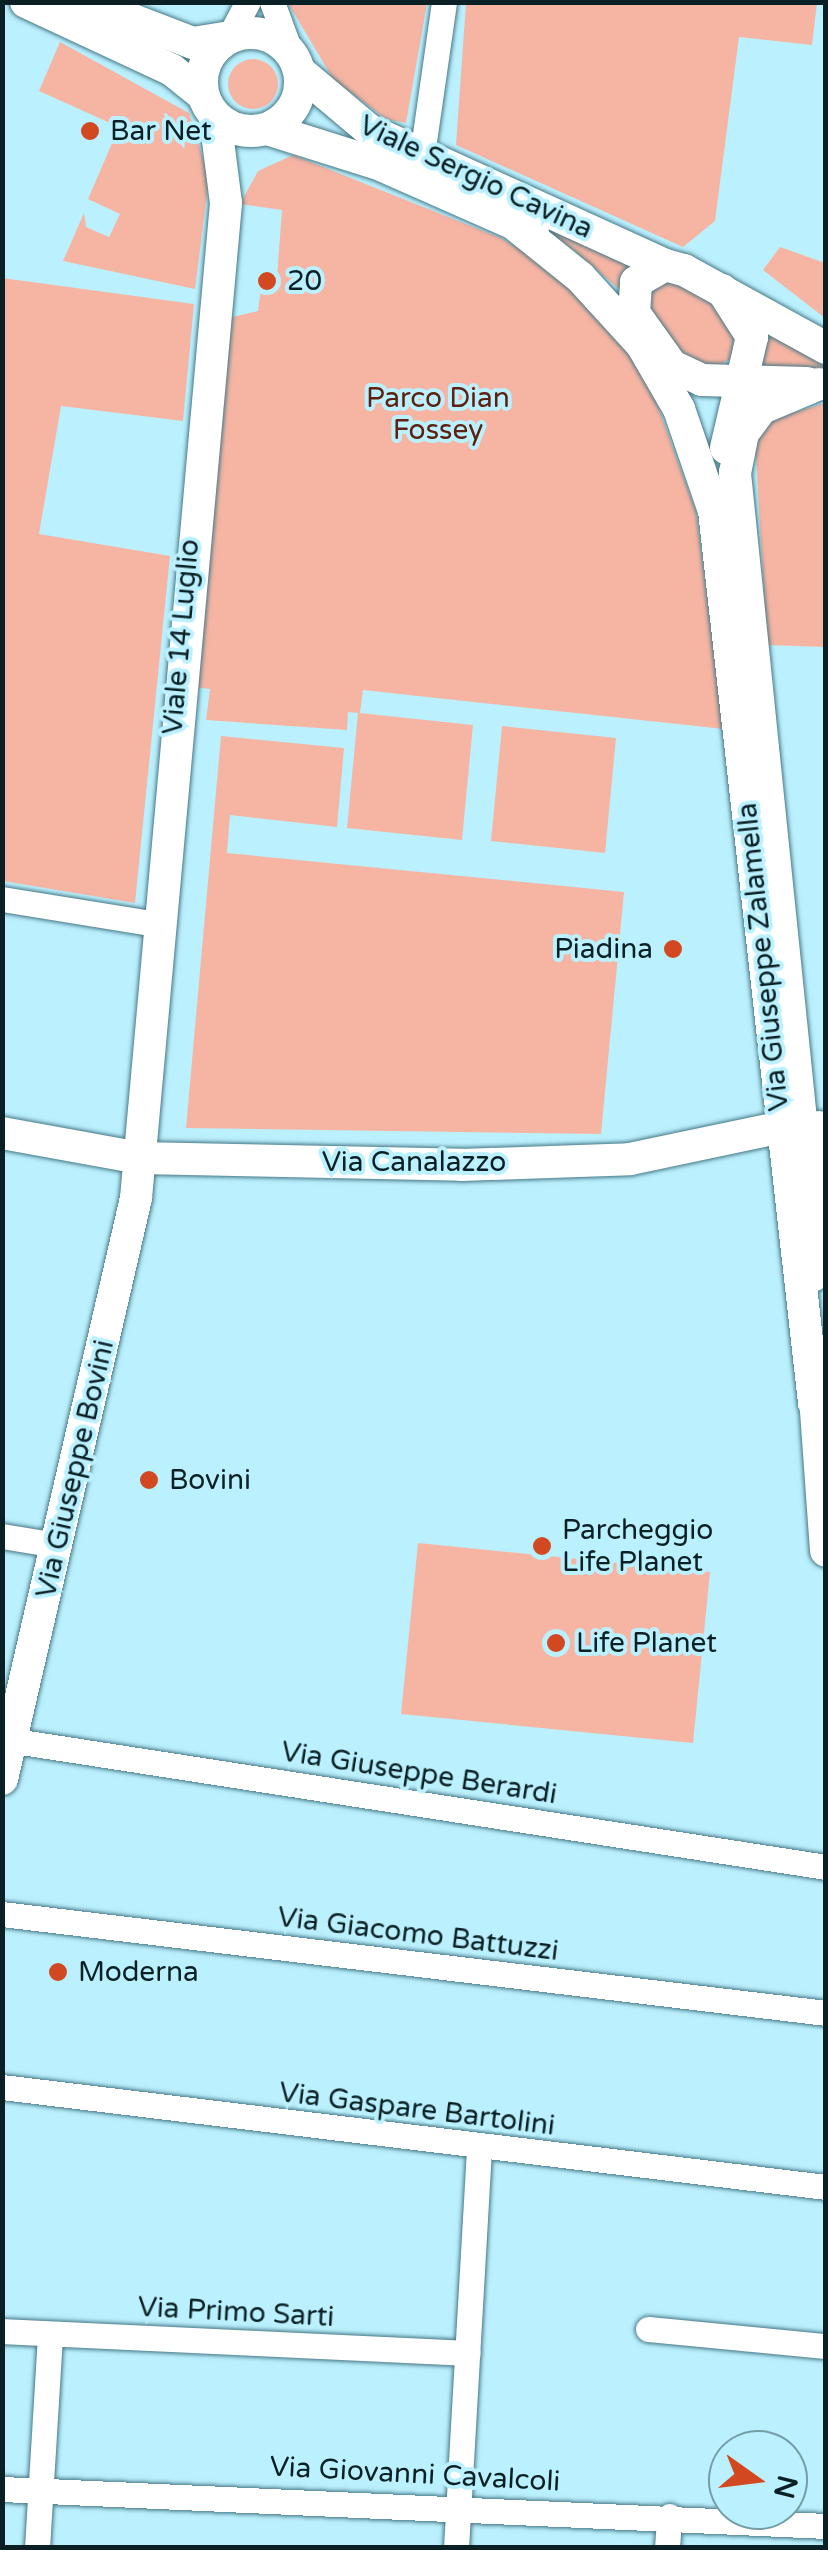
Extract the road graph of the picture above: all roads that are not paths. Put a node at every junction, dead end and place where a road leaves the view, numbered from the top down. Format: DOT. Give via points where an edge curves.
graph roads {
  1 [pos="26,2"];
  2 [pos="86,2"];
  3 [pos="248,2"];
  4 [pos="272,2"];
  5 [pos="444,2"];
  6 [pos="229,37"];
  7 [pos="295,61"];
  8 [pos="209,106"];
  9 [pos="267,129"];
  10 [pos="422,155"];
  11 [pos="514,224"];
  12 [pos="665,266"];
  13 [pos="719,286"];
  14 [pos="634,313"];
  15 [pos="642,346"];
  16 [pos="826,348"];
  17 [pos="672,366"];
  18 [pos="743,380"];
  19 [pos="822,384"];
  20 [pos="714,511"];
  21 [pos="756,693"];
  22 [pos="2,899"];
  23 [pos="156,924"];
  24 [pos="807,1123"];
  25 [pos="2,1133"];
  26 [pos="140,1158"];
  27 [pos="814,1403"];
  28 [pos="821,1438"];
  29 [pos="2,1536"];
  30 [pos="57,1545"];
  31 [pos="826,1550"];
  32 [pos="7,1740"];
  33 [pos="2,1779"];
  34 [pos="826,1868"];
  35 [pos="2,1914"];
  36 [pos="826,2013"];
  37 [pos="2,2087"];
  38 [pos="478,2148"];
  39 [pos="826,2188"];
  40 [pos="648,2329"];
  41 [pos="2,2331"];
  42 [pos="50,2334"];
  43 [pos="826,2346"];
  44 [pos="467,2354"];
  45 [pos="41,2488"];
  46 [pos="2,2490"];
  47 [pos="458,2504"];
  48 [pos="669,2516"];
  49 [pos="826,2526"];
  50 [pos="37,2548"];
  51 [pos="456,2548"];
  52 [pos="667,2548"];
  1 -- 8 [label="street" via="172,70"];
  2 -- 6 [label="street" via="194,43"];
  3 -- 6 [label="street"];
  4 -- 7 [label="street"];
  5 -- 10 [label="street"];
  6 -- 7 [label="street" via="262,33"];
  6 -- 8 [label="street" via="205,62"];
  7 -- 9 [label="street" via="290,112"];
  7 -- 10 [label="street, Viale Sergio Cavina" via="369,130"];
  8 -- 9 [label="street" via="239,131"];
  8 -- 23 [label="street, Viale 14 Luglio" via="226,203"];
  9 -- 11 [label="street, Viale Sergio Cavina" via="366,160"];
  10 -- 12 [label="street, Viale Sergio Cavina"];
  11 -- 14 [label="street, Viale Sergio Cavina" via="544,236"];
  11 -- 15 [label="street, Viale Sergio Cavina" via="580,277"];
  12 -- 13 [label="street, Viale Sergio Cavina"];
  12 -- 14 [label="street" via="636,282"];
  13 -- 16 [label="street, Viale Sergio Cavina"];
  13 -- 18 [label="street" via="752,337"];
  14 -- 17 [label="street, Viale Sergio Cavina"];
  15 -- 20 [label="street, Via Giuseppe Zalamella" via="679,409"];
  17 -- 18 [label="street" via="702,380"];
  17 -- 20 [label="street, Via Giuseppe Zalamella" via="701,440"];
  18 -- 19 [label="street"];
  18 -- 21 [label="street, Via Giuseppe Zalamella" via="724,497"];
  19 -- 21 [label="street, Via Giuseppe Zalamella" via="762,408 744,433 735,473"];
  20 -- 24 [label="street, Via Giuseppe Zalamella" via="762,940"];
  21 -- 24 [label="street, Via Giuseppe Zalamella"];
  22 -- 23 [label="street"];
  23 -- 26 [label="street, Viale 14 Luglio"];
  24 -- 26 [label="street, Via Canalazzo" via="630,1159"];
  24 -- 27 [label="street, Via Giuseppe Zalamella"];
  24 -- 27 [label="street, Via Giuseppe Zalamella" via="813,1146"];
  25 -- 26 [label="street, Via Canalazzo"];
  26 -- 30 [label="street, Via Giuseppe Bovini"];
  27 -- 28 [label="street, Via Giuseppe Zalamella"];
  28 -- 31 [label="street, Via Giuseppe Zalamella"];
  29 -- 30 [label="street"];
  30 -- 32 [label="street, Via Giuseppe Bovini"];
  32 -- 33 [label="street, Via Giuseppe Bovini"];
  32 -- 34 [label="street, Via Giuseppe Berardi"];
  35 -- 36 [label="street, Via Giacomo Battuzzi"];
  37 -- 38 [label="street, Via Gaspare Bartolini"];
  38 -- 39 [label="street, Via Gaspare Bartolini"];
  38 -- 44 [label="street"];
  40 -- 43 [label="street"];
  41 -- 42 [label="street, Via Primo Sarti"];
  42 -- 44 [label="street, Via Primo Sarti"];
  42 -- 45 [label="street"];
  44 -- 47 [label="street"];
  45 -- 46 [label="street, Via Giovanni Cavalcoli"];
  45 -- 47 [label="street, Via Giovanni Cavalcoli"];
  45 -- 50 [label="street"];
  47 -- 48 [label="street, Via Giovanni Cavalcoli"];
  47 -- 51 [label="street"];
  48 -- 49 [label="street, Via Giovanni Cavalcoli"];
  48 -- 52 [label="street"];
}
